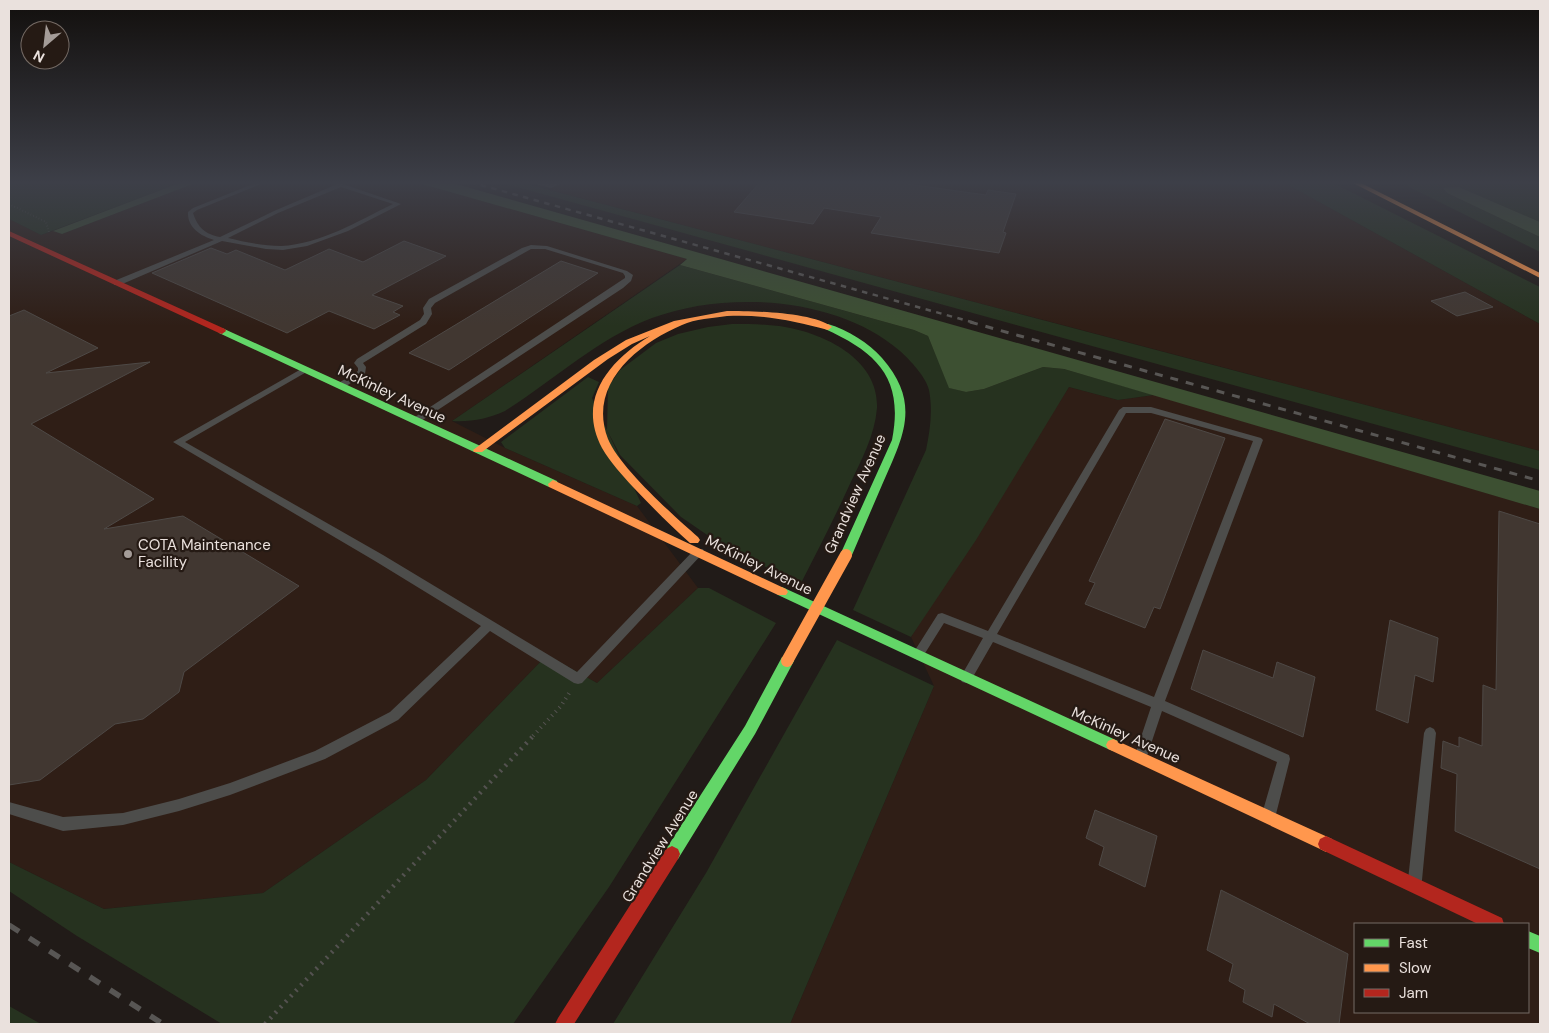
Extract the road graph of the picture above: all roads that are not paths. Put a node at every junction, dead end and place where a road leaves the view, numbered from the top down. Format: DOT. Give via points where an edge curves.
graph roads {
  1 [pos="198,230"];
  2 [pos="241,230"];
  3 [pos="341,230"];
  4 [pos="1449,230"];
  5 [pos="1475,230"];
  6 [pos="9,233"];
  7 [pos="221,239"];
  8 [pos="1505,245"];
  9 [pos="1540,276"];
  10 [pos="117,283"];
  11 [pos="680,322"];
  12 [pos="306,370"];
  13 [pos="340,386"];
  14 [pos="415,421"];
  15 [pos="478,450"];
  16 [pos="699,552"];
  17 [pos="720,563"];
  18 [pos="489,625"];
  19 [pos="990,637"];
  20 [pos="918,656"];
  21 [pos="965,679"];
  22 [pos="1158,704"];
  23 [pos="1430,733"];
  24 [pos="1140,758"];
  25 [pos="9,808"];
  26 [pos="1268,817"];
  27 [pos="1415,886"];
  28 [pos="1494,923"];
  29 [pos="564,1024"];
  1 -- 7 [label="lane"];
  2 -- 7 [label="lane"];
  3 -- 7 [label="lane" via="316,242 291,247 264,248"];
  4 -- 9 [label="main road"];
  5 -- 8 [label="main road"];
  6 -- 10 [label="main road, McKinley Avenue"];
  7 -- 10 [label="lane"];
  10 -- 12 [label="main road, McKinley Avenue"];
  11 -- 15 [label="main road, Grandview Avenue" via="620,348"];
  11 -- 17 [label="main road" via="624,359 612,373 598,402 600,432 606,446 650,501"];
  11 -- 29 [label="main road, Grandview Avenue, bridge" via="710,315 794,316 846,334 883,361 898,385 900,419 897,440 846,555 750,730"];
  12 -- 13 [label="main road, McKinley Avenue"];
  12 -- 18 [label="lane" via="178,442"];
  13 -- 14 [label="main road, McKinley Avenue"];
  13 -- 14 [label="lane" via="362,372 360,361 423,322 432,301 524,249 544,247 629,275 620,286"];
  14 -- 15 [label="main road, McKinley Avenue"];
  15 -- 16 [label="main road, McKinley Avenue"];
  16 -- 17 [label="main road, McKinley Avenue"];
  16 -- 18 [label="lane" via="578,679"];
  17 -- 20 [label="main road, McKinley Avenue"];
  18 -- 25 [label="lane" via="394,716 320,754 230,790 123,819 64,824"];
  19 -- 20 [label="lane" via="942,617"];
  19 -- 21 [label="lane"];
  19 -- 22 [label="lane"];
  19 -- 22 [label="lane" via="1123,410 1151,410 1258,440"];
  20 -- 21 [label="main road, McKinley Avenue"];
  21 -- 24 [label="main road, McKinley Avenue"];
  22 -- 24 [label="lane"];
  22 -- 26 [label="lane" via="1284,759"];
  23 -- 27 [label="lane"];
  24 -- 26 [label="main road, McKinley Avenue"];
  26 -- 27 [label="main road, McKinley Avenue"];
  27 -- 28 [label="main road, McKinley Avenue"];
}
